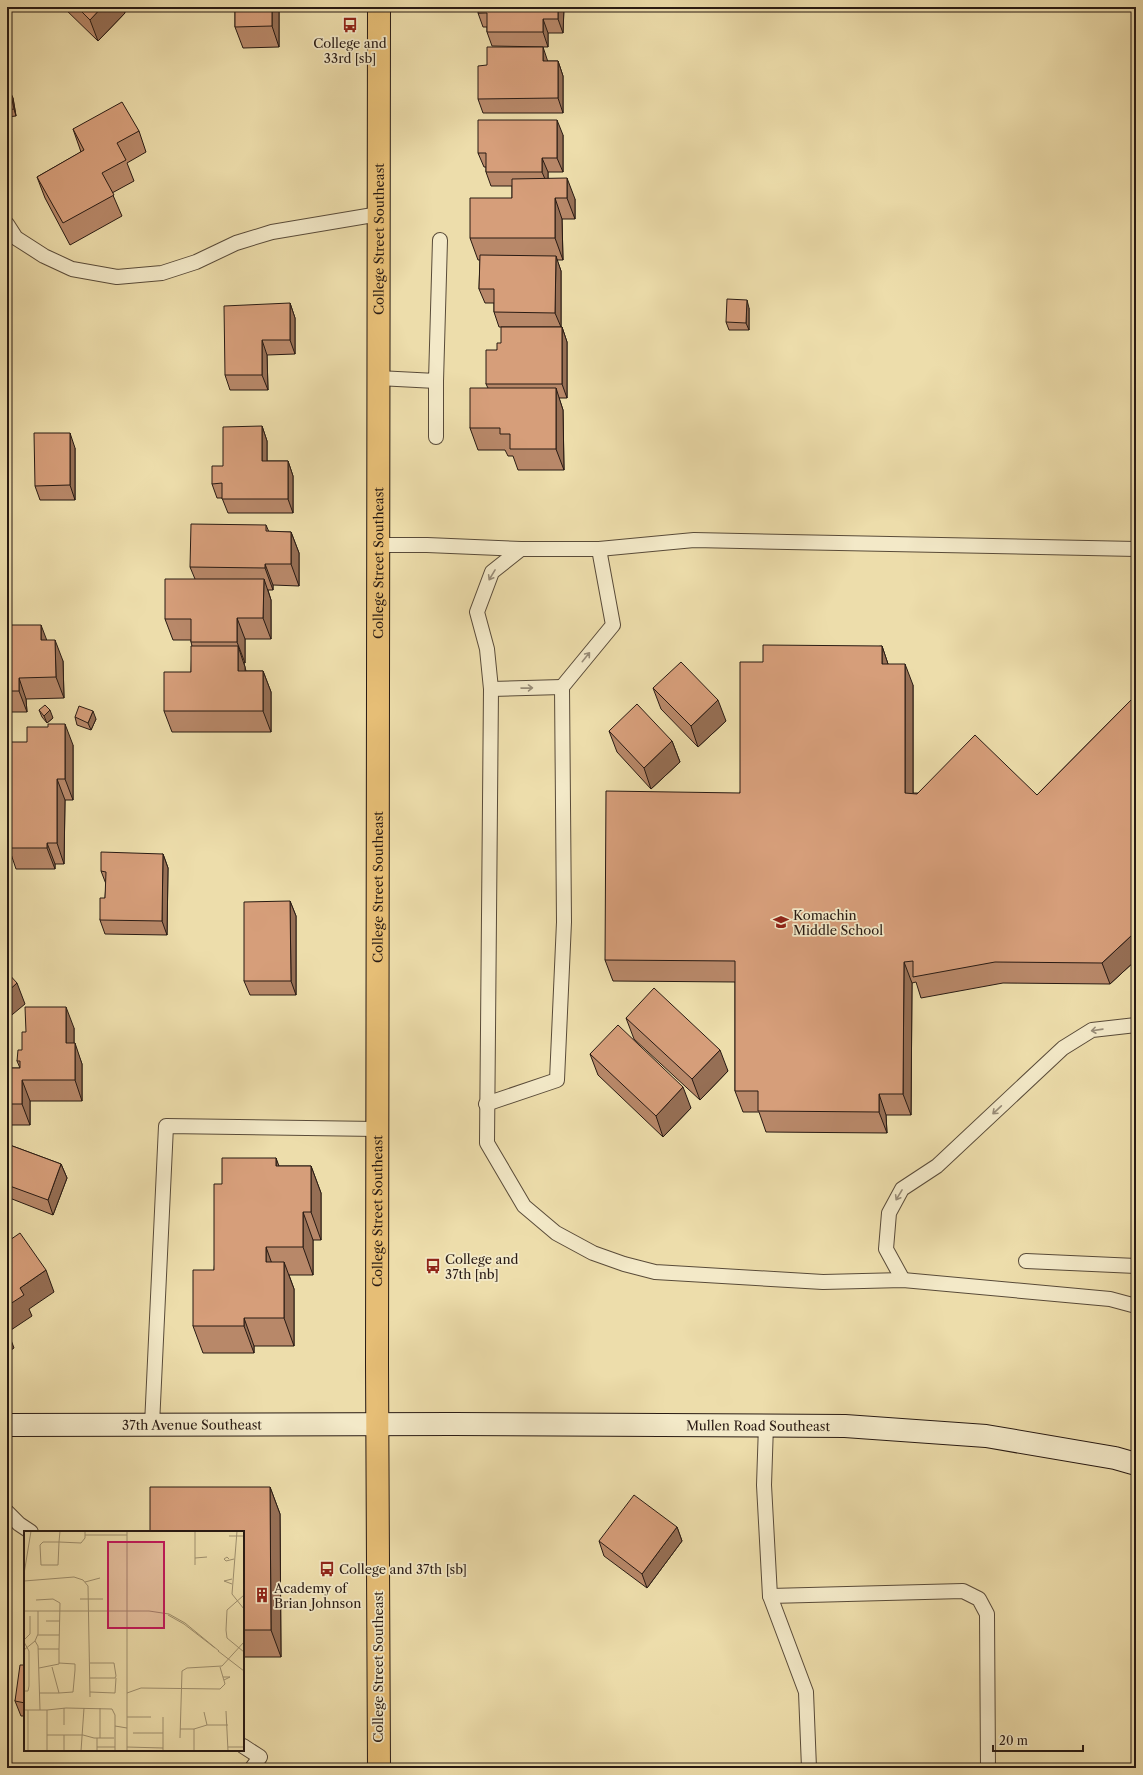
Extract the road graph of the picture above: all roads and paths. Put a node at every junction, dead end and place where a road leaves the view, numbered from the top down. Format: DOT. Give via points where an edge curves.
graph roads {
  1 [pos="379,7"];
  2 [pos="379,214"];
  3 [pos="7,224"];
  4 [pos="440,240"];
  5 [pos="378,378"];
  6 [pos="436,381"];
  7 [pos="436,437"];
  8 [pos="378,545"];
  9 [pos="521,549"];
  10 [pos="599,549"];
  11 [pos="1136,549"];
  12 [pos="562,687"];
  13 [pos="491,689"];
  14 [pos="1136,1025"];
  15 [pos="486,1104"];
  16 [pos="377,1129"];
  17 [pos="1026,1260"];
  18 [pos="1136,1266"];
  19 [pos="903,1280"];
  20 [pos="1136,1306"];
  21 [pos="7,1425"];
  22 [pos="152,1425"];
  23 [pos="376,1425"];
  24 [pos="766,1425"];
  25 [pos="1136,1464"];
  26 [pos="7,1512"];
  27 [pos="30,1531"];
  28 [pos="770,1596"];
  29 [pos="244,1747"];
  30 [pos="252,1768"];
  31 [pos="379,1768"];
  32 [pos="809,1768"];
  33 [pos="988,1768"];
  1 -- 2 [label="main road, College Street Southeast"];
  2 -- 3 [label="lane" via="272,232 236,242 196,262 162,273 117,276 72,268 44,256 16,238"];
  2 -- 5 [label="main road, College Street Southeast"];
  4 -- 6 [label="lane"];
  5 -- 6 [label="lane"];
  5 -- 8 [label="main road, College Street Southeast"];
  6 -- 7 [label="lane"];
  8 -- 9 [label="lane"];
  8 -- 16 [label="main road, College Street Southeast"];
  9 -- 10 [label="lane"];
  9 -- 13 [label="lane, one-way" via="492,572 477,612 487,649"];
  10 -- 11 [label="lane" via="694,540"];
  12 -- 10 [label="lane, one-way" via="613,625"];
  13 -- 12 [label="lane, one-way"];
  12 -- 15 [label="lane" via="564,922 557,1080"];
  13 -- 15 [label="lane"];
  14 -- 19 [label="lane, one-way" via="1092,1030 1063,1048 937,1166 902,1190 889,1213 886,1249"];
  15 -- 19 [label="lane" via="487,1144 524,1206 556,1233 593,1252 655,1272 823,1282"];
  16 -- 22 [label="lane" via="166,1126"];
  16 -- 23 [label="main road, College Street Southeast"];
  17 -- 18 [label="lane"];
  19 -- 20 [label="lane" via="1110,1298"];
  21 -- 22 [label="street, 37th Avenue Southeast"];
  22 -- 23 [label="street, 37th Avenue Southeast"];
  23 -- 24 [label="street, Mullen Road Southeast"];
  23 -- 31 [label="main road, College Street Southeast"];
  24 -- 25 [label="street, Mullen Road Southeast" via="845,1426 986,1436 1115,1458"];
  24 -- 28 [label="lane" via="764,1485"];
  26 -- 27 [label="lane"];
  28 -- 32 [label="lane" via="806,1692"];
  28 -- 33 [label="lane" via="963,1591 979,1599 986,1614"];
  29 -- 30 [label="lane" via="260,1757"];
}
